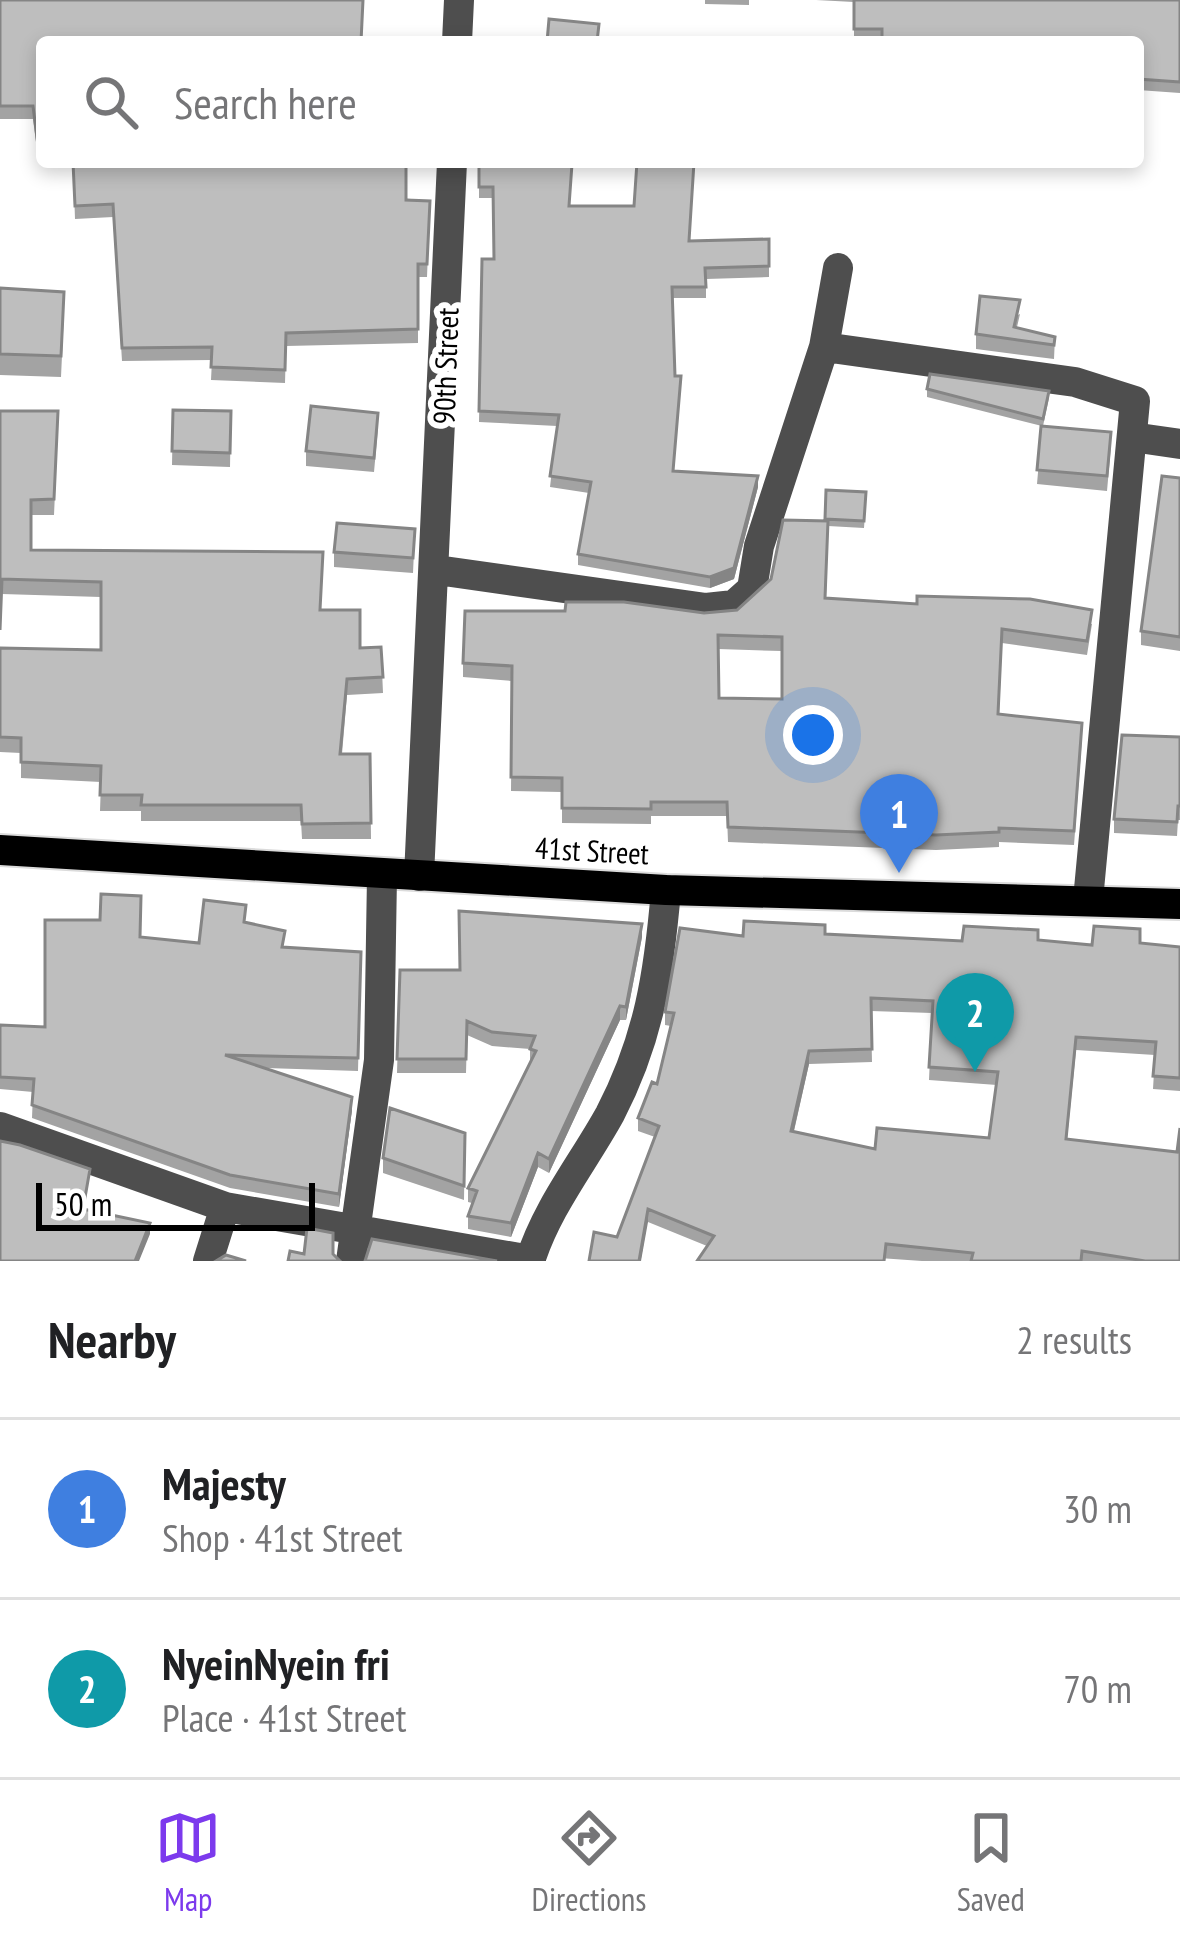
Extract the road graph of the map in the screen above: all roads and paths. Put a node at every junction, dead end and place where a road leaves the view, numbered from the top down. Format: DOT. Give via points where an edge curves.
graph roads {
  1 [pos="459,0"];
  2 [pos="457,36"];
  3 [pos="452,168"];
  4 [pos="838,268"];
  5 [pos="824,347"];
  6 [pos="1132,437"];
  7 [pos="1180,444"];
  8 [pos="437,570"];
  9 [pos="0,850"];
  10 [pos="382,876"];
  11 [pos="419,876"];
  12 [pos="666,890"];
  13 [pos="1088,900"];
  14 [pos="1180,904"];
  15 [pos="0,1127"];
  16 [pos="225,1207"];
  17 [pos="356,1228"];
  18 [pos="531,1260"];
  19 [pos="208,1261"];
  20 [pos="351,1261"];
  1 -- 2 [label="street"];
  3 -- 8 [label="street, 90th Street"];
  4 -- 5 [label="street"];
  5 -- 6 [label="street" via="1130,397"];
  5 -- 8 [label="street" via="752,589 734,605 706,608"];
  6 -- 7 [label="street"];
  6 -- 13 [label="street"];
  8 -- 11 [label="street, 90th Street"];
  9 -- 10 [label="main road, 41st Street"];
  10 -- 11 [label="main road, 41st Street"];
  10 -- 17 [label="street" via="379,1060"];
  11 -- 12 [label="main road, 41st Street"];
  12 -- 13 [label="main road, 41st Street"];
  12 -- 18 [label="street" via="653,1009 611,1110"];
  13 -- 14 [label="main road, 41st Street"];
  15 -- 16 [label="street"];
  16 -- 17 [label="street"];
  16 -- 19 [label="street"];
  17 -- 18 [label="street"];
  17 -- 20 [label="street"];
}
